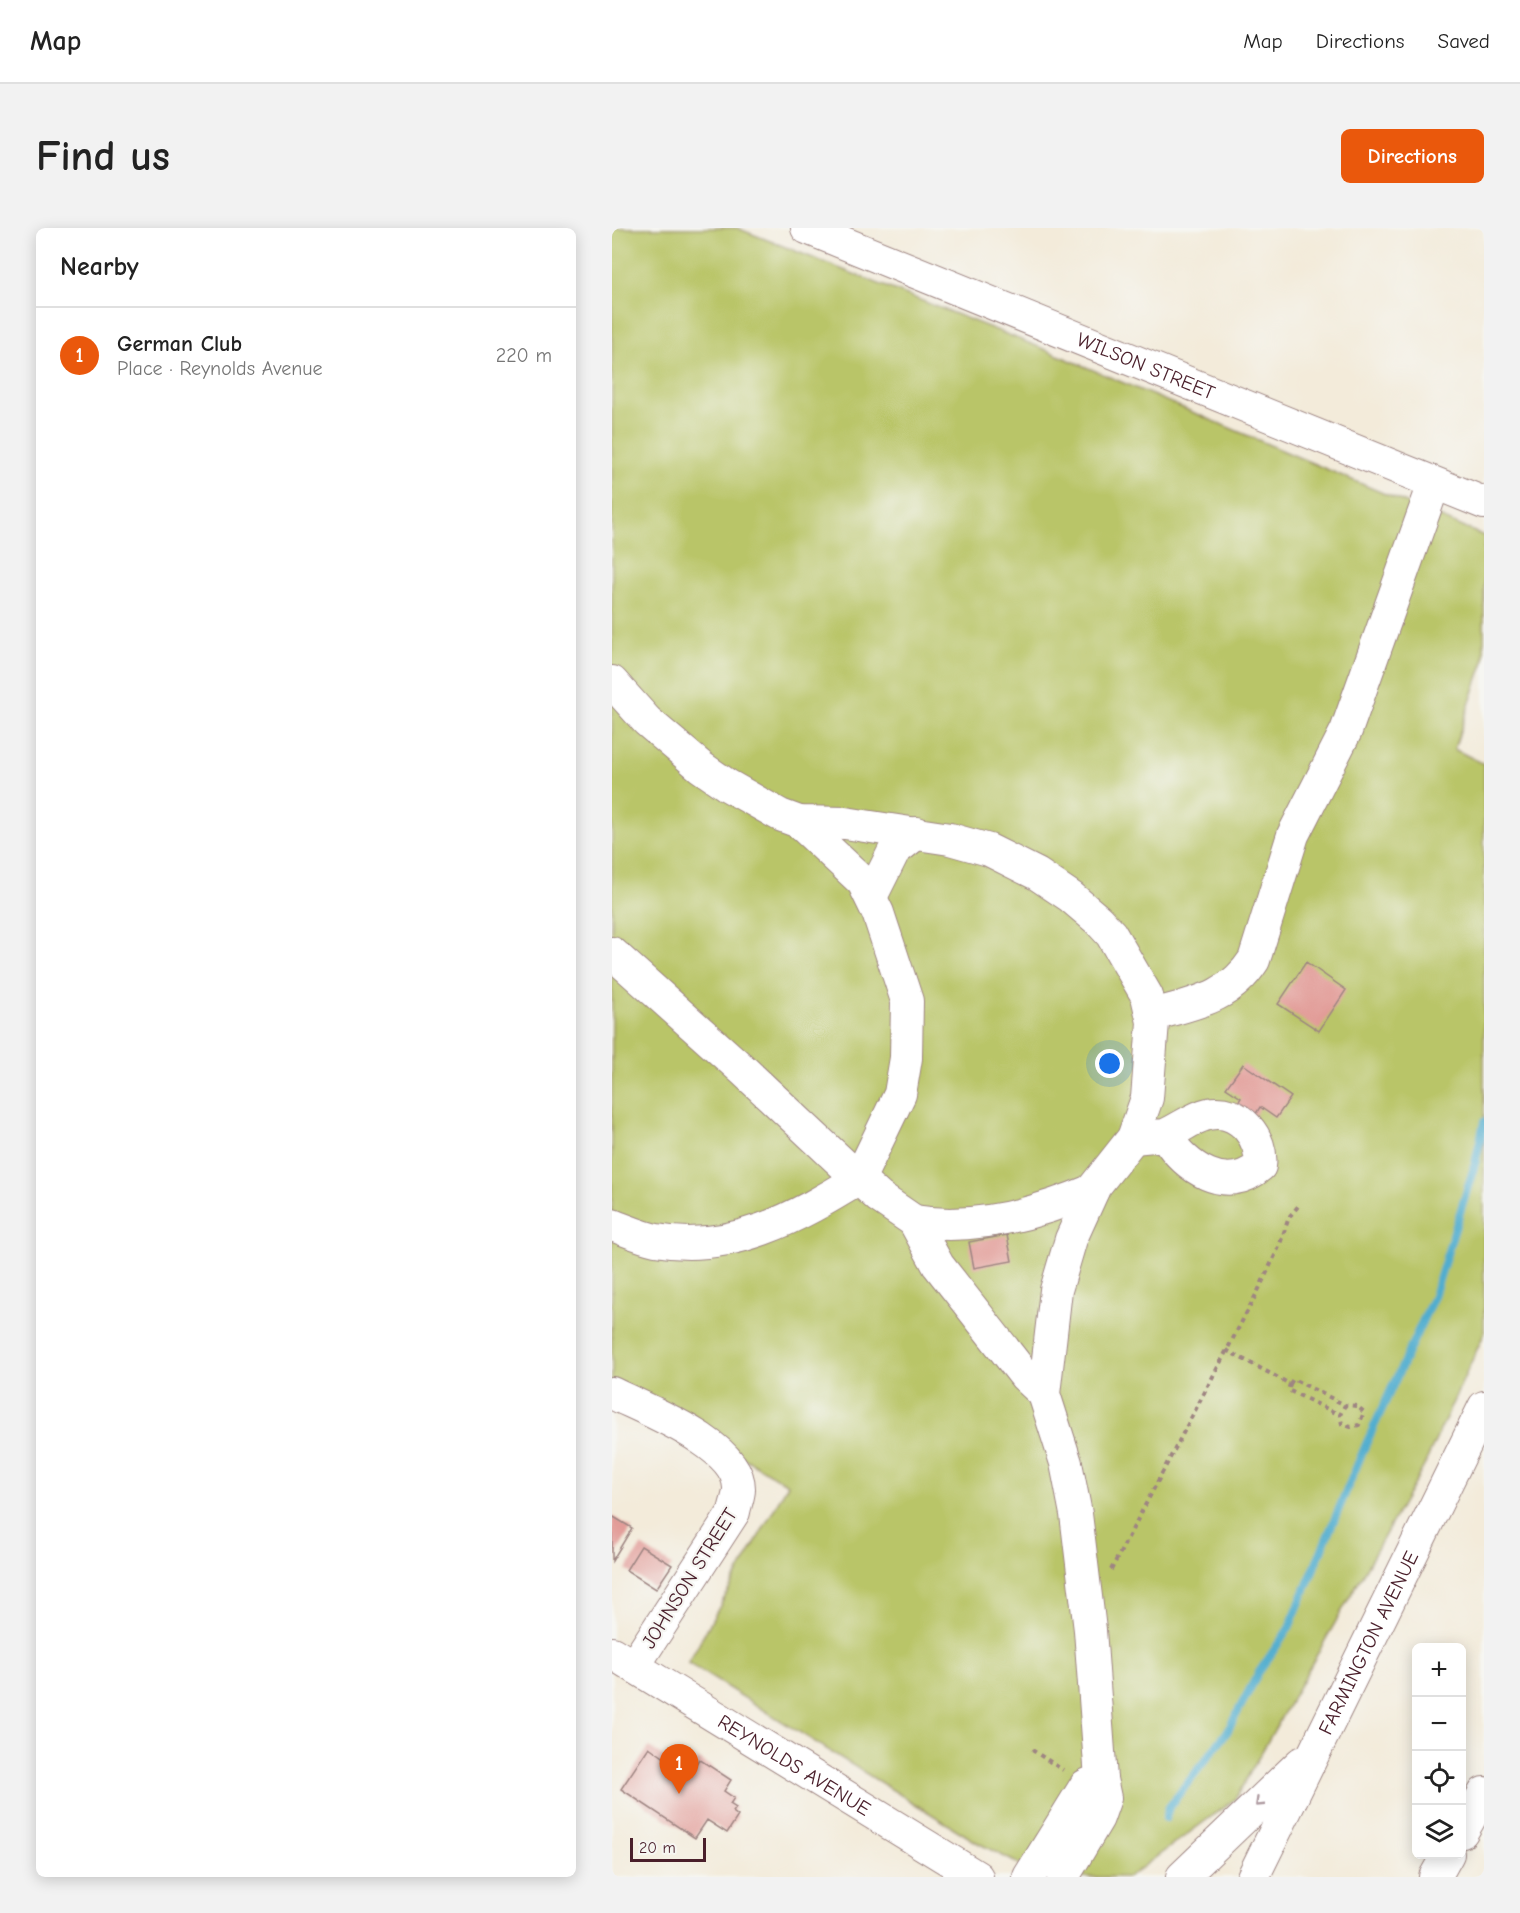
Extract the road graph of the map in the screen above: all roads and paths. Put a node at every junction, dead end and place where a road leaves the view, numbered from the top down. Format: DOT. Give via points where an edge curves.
graph roads {
  1 [pos="807,228"];
  2 [pos="1434,484"];
  3 [pos="1484,503"];
  4 [pos="612,682"];
  5 [pos="799,822"];
  6 [pos="917,833"];
  7 [pos="871,897"];
  8 [pos="612,953"];
  9 [pos="1152,1015"];
  10 [pos="1166,1135"];
  11 [pos="1133,1138"];
  12 [pos="859,1179"];
  13 [pos="1093,1190"];
  14 [pos="1300,1204"];
  15 [pos="915,1221"];
  16 [pos="612,1225"];
  17 [pos="1226,1350"];
  18 [pos="1290,1384"];
  19 [pos="612,1393"];
  20 [pos="1044,1394"];
  21 [pos="1345,1405"];
  22 [pos="1484,1407"];
  23 [pos="1340,1415"];
  24 [pos="1474,1451"];
  25 [pos="1109,1575"];
  26 [pos="623,1660"];
  27 [pos="1317,1748"];
  28 [pos="1032,1750"];
  29 [pos="1094,1782"];
  30 [pos="1484,1793"];
  31 [pos="1466,1824"];
  32 [pos="1445,1859"];
  33 [pos="945,1868"];
  34 [pos="977,1877"];
  35 [pos="1029,1877"];
  36 [pos="1064,1877"];
  37 [pos="1182,1877"];
  38 [pos="1253,1877"];
  39 [pos="1435,1877"];
  1 -- 2 [label="street, WILSON STREET"];
  2 -- 3 [label="street, WILSON STREET"];
  2 -- 9 [label="street" via="1346,731 1293,835 1254,960 1242,978 1220,994"];
  4 -- 5 [label="street" via="647,721 701,767 768,810"];
  5 -- 6 [label="street" via="846,823"];
  5 -- 7 [label="street" via="851,869"];
  6 -- 7 [label="street" via="894,851"];
  6 -- 9 [label="street" via="989,850 1037,874 1071,897 1111,934 1147,996"];
  7 -- 12 [label="street" via="899,969 909,1023 900,1094"];
  8 -- 12 [label="street"];
  9 -- 11 [label="street" via="1147,1098"];
  10 -- 11 [label="street"];
  11 -- 13 [label="street"];
  12 -- 15 [label="street"];
  12 -- 16 [label="street" via="786,1221 720,1241 655,1240"];
  13 -- 15 [label="street" via="996,1220 933,1224"];
  13 -- 20 [label="street" via="1079,1216 1062,1265 1048,1341"];
  14 -- 17 [label="path" via="1289,1216 1279,1247"];
  15 -- 20 [label="street" via="938,1265 1025,1376"];
  17 -- 18 [label="path"];
  17 -- 25 [label="path"];
  18 -- 21 [label="path" via="1293,1379"];
  18 -- 23 [label="path" via="1288,1390"];
  19 -- 26 [label="street, JOHNSON STREET" via="697,1435 730,1462 739,1488 734,1512"];
  20 -- 29 [label="street" via="1066,1463 1076,1514 1090,1630"];
  21 -- 23 [label="path"];
  21 -- 23 [label="path" via="1361,1408 1364,1418 1351,1428 1342,1424"];
  22 -- 24 [label="street, FARMINGTON AVENUE"];
  24 -- 27 [label="street, FARMINGTON AVENUE"];
  26 -- 33 [label="street, REYNOLDS AVENUE"];
  27 -- 37 [label="street, one-way"];
  27 -- 38 [label="street, FARMINGTON AVENUE"];
  28 -- 29 [label="path"];
  29 -- 35 [label="street"];
  29 -- 36 [label="street" via="1105,1798"];
  30 -- 31 [label="street"];
  32 -- 39 [label="street"];
  33 -- 34 [label="street, REYNOLDS AVENUE"];
}
